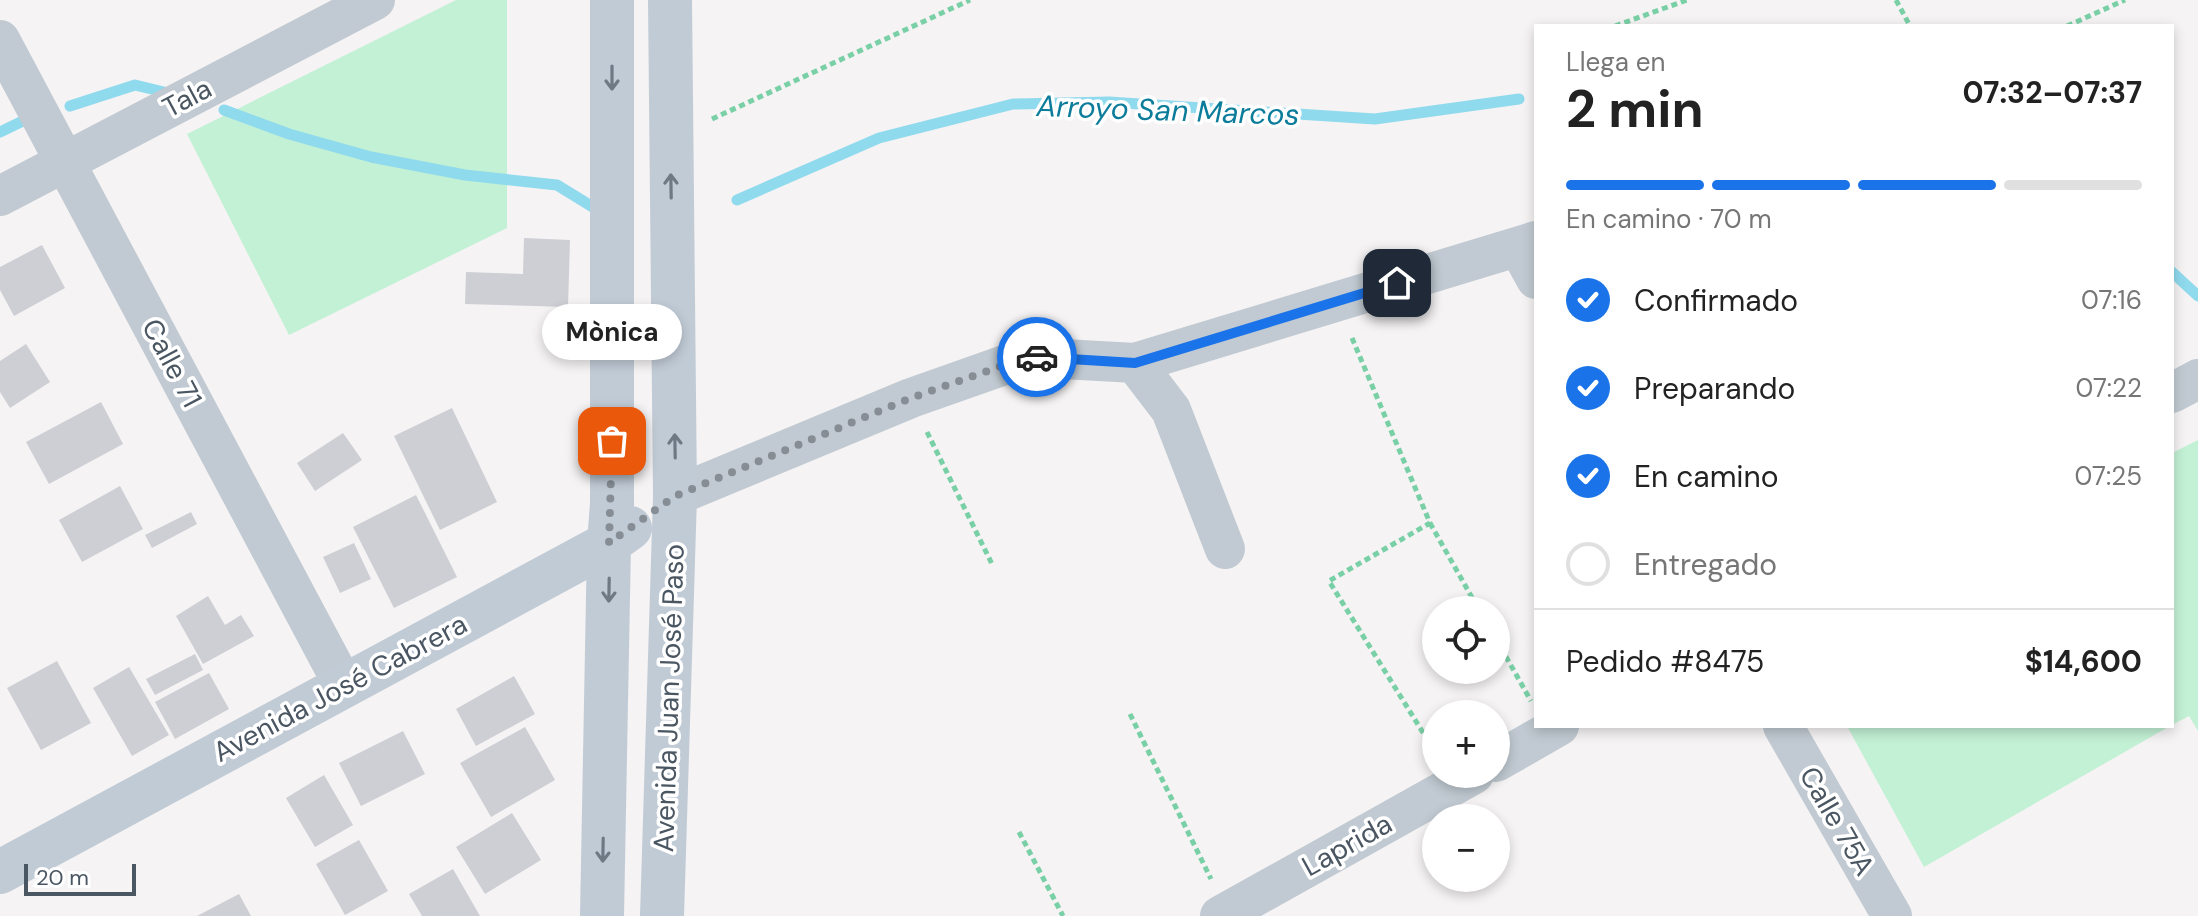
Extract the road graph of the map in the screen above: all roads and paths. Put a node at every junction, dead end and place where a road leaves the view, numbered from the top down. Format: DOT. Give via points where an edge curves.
graph roads {
  1 [pos="375,0"];
  2 [pos="612,0"];
  3 [pos="670,0"];
  4 [pos="970,0"];
  5 [pos="1687,0"];
  6 [pos="1896,0"];
  7 [pos="2125,0"];
  8 [pos="1621,24"];
  9 [pos="1909,24"];
  10 [pos="2071,24"];
  11 [pos="0,40"];
  12 [pos="671,138"];
  13 [pos="65,162"];
  14 [pos="0,196"];
  15 [pos="1530,256"];
  16 [pos="1336,300"];
  17 [pos="1135,363"];
  18 [pos="2198,379"];
  19 [pos="2174,392"];
  20 [pos="911,398"];
  21 [pos="675,496"];
  22 [pos="1430,523"];
  23 [pos="609,543"];
  24 [pos="1225,549"];
  25 [pos="992,564"];
  26 [pos="1471,596"];
  27 [pos="1510,664"];
  28 [pos="344,686"];
  29 [pos="1534,706"];
  30 [pos="1130,714"];
  31 [pos="1556,728"];
  32 [pos="1784,728"];
  33 [pos="1422,732"];
  34 [pos="1510,754"];
  35 [pos="1449,788"];
  36 [pos="1019,832"];
  37 [pos="1,870"];
  38 [pos="1224,914"];
  39 [pos="602,916"];
  40 [pos="662,916"];
  41 [pos="1063,916"];
  42 [pos="1892,916"];
  1 -- 13 [label="street, Tala"];
  2 -- 23 [label="main road, one-way"];
  3 -- 12 [label="main road, Avenida Juan José Paso"];
  4 -- 12 [label="path"];
  5 -- 8 [label="path"];
  6 -- 9 [label="path"];
  7 -- 10 [label="path"];
  11 -- 13 [label="street, Calle 71"];
  21 -- 12 [label="main road, Avenida Juan José Paso, one-way"];
  13 -- 14 [label="street, Tala"];
  13 -- 28 [label="street, Calle 71"];
  15 -- 16 [label="street"];
  16 -- 17 [label="street"];
  16 -- 22 [label="path"];
  17 -- 20 [label="street" via="1027,357"];
  17 -- 24 [label="street" via="1171,410"];
  18 -- 19 [label="street"];
  20 -- 21 [label="street"];
  20 -- 25 [label="path"];
  21 -- 23 [label="main road, Avenida José Cabrera"];
  21 -- 40 [label="main road, Avenida Juan José Paso"];
  22 -- 26 [label="path"];
  22 -- 33 [label="path" via="1329,581"];
  23 -- 28 [label="main road, Avenida José Cabrera"];
  23 -- 39 [label="main road, one-way"];
  27 -- 29 [label="path"];
  28 -- 37 [label="main road, Avenida José Cabrera"];
  30 -- 38 [label="path"];
  31 -- 34 [label="street"];
  32 -- 42 [label="street, Calle 75A"];
  35 -- 38 [label="street, Laprida"];
  36 -- 41 [label="path"];
}
